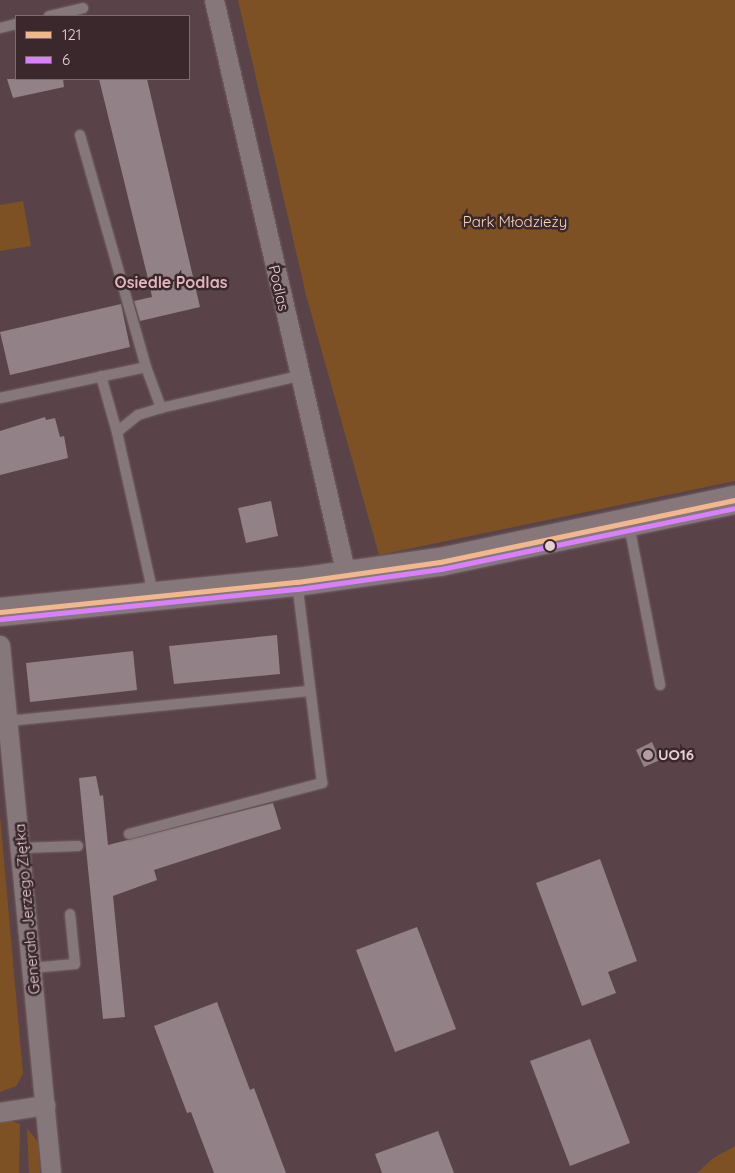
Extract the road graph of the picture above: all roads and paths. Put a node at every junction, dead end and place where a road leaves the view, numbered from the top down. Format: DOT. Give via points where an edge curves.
graph roads {
  1 [pos="214,0"];
  2 [pos="83,8"];
  3 [pos="54,15"];
  4 [pos="15,24"];
  5 [pos="0,28"];
  6 [pos="80,135"];
  7 [pos="146,367"];
  8 [pos="101,376"];
  9 [pos="299,376"];
  10 [pos="0,398"];
  11 [pos="161,408"];
  12 [pos="117,432"];
  13 [pos="735,500"];
  14 [pos="628,525"];
  15 [pos="346,575"];
  16 [pos="297,582"];
  17 [pos="151,597"];
  18 [pos="0,612"];
  19 [pos="0,645"];
  20 [pos="660,686"];
  21 [pos="309,691"];
  22 [pos="8,722"];
  23 [pos="129,834"];
  24 [pos="78,846"];
  25 [pos="21,848"];
  26 [pos="70,914"];
  27 [pos="32,968"];
  28 [pos="45,1105"];
  29 [pos="0,1112"];
  30 [pos="51,1173"];
  1 -- 9 [label="street, Podlas"];
  2 -- 3 [label="lane"];
  4 -- 5 [label="lane"];
  6 -- 7 [label="lane"];
  7 -- 8 [label="lane"];
  7 -- 11 [label="lane"];
  8 -- 10 [label="lane"];
  8 -- 12 [label="lane"];
  9 -- 11 [label="lane"];
  9 -- 15 [label="street, Podlas" via="327,482"];
  11 -- 12 [label="lane" via="138,415"];
  12 -- 17 [label="lane"];
  13 -- 14 [label="street"];
  14 -- 15 [label="street" via="440,562"];
  14 -- 20 [label="lane"];
  15 -- 16 [label="street"];
  16 -- 17 [label="street"];
  16 -- 21 [label="lane"];
  17 -- 18 [label="street"];
  19 -- 22 [label="street, Generała Jerzego Ziętka"];
  21 -- 22 [label="lane"];
  21 -- 23 [label="lane" via="322,783"];
  22 -- 25 [label="street, Generała Jerzego Ziętka"];
  24 -- 25 [label="lane"];
  25 -- 27 [label="street, Generała Jerzego Ziętka"];
  26 -- 27 [label="lane" via="74,964"];
  27 -- 28 [label="street, Generała Jerzego Ziętka"];
  28 -- 29 [label="street"];
  28 -- 30 [label="street, Generała Jerzego Ziętka"];
}
